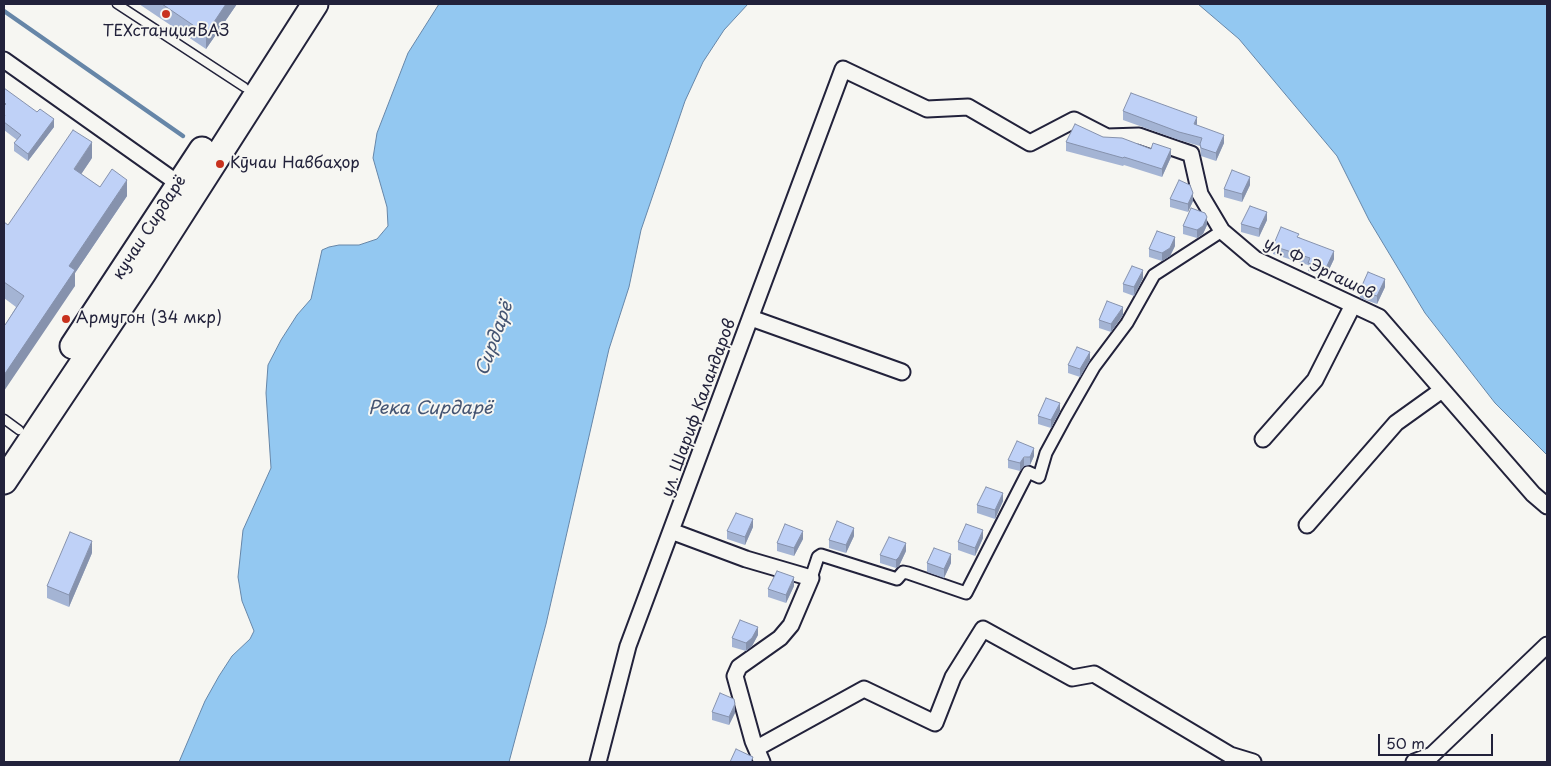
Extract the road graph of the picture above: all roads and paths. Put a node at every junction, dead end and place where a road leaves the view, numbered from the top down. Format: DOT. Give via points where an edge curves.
graph roads {
  1 [pos="117,4"];
  2 [pos="298,4"];
  3 [pos="314,4"];
  4 [pos="4,60"];
  5 [pos="843,68"];
  6 [pos="244,87"];
  7 [pos="186,189"];
  8 [pos="1222,231"];
  9 [pos="1353,305"];
  10 [pos="751,318"];
  11 [pos="902,372"];
  12 [pos="1442,390"];
  13 [pos="11,424"];
  14 [pos="1263,439"];
  15 [pos="4,452"];
  16 [pos="4,481"];
  17 [pos="1547,506"];
  18 [pos="1308,525"];
  19 [pos="672,531"];
  20 [pos="811,578"];
  21 [pos="1547,645"];
  22 [pos="759,755"];
  23 [pos="1435,758"];
  24 [pos="598,762"];
  25 [pos="1253,762"];
  26 [pos="1414,762"];
  1 -- 6 [label="lane"];
  2 -- 6 [label="highway, кучаи Сирдарё"];
  3 -- 7 [label="highway"];
  4 -- 7 [label="street"];
  5 -- 8 [label="street, ул. Ф. Эргашов" via="927,109 968,107 1030,143 1074,120 1107,137 1139,136 1191,154 1200,194"];
  5 -- 10 [label="street, ул. Шариф Каландаров"];
  6 -- 7 [label="highway, кучаи Сирдарё"];
  7 -- 13 [label="highway, кучаи Сирдарё"];
  7 -- 16 [label="highway"];
  8 -- 9 [label="street, ул. Ф. Эргашов" via="1255,259"];
  8 -- 20 [label="street" via="1154,275 1128,323 1094,367 1066,416 1046,453 1039,477 1028,472 966,594 903,572 897,579 821,555"];
  9 -- 12 [label="street, ул. Ф. Эргашов" via="1379,317"];
  9 -- 14 [label="street" via="1315,380"];
  10 -- 11 [label="street"];
  10 -- 19 [label="street, ул. Шариф Каландаров"];
  12 -- 17 [label="street, ул. Ф. Эргашов"];
  12 -- 18 [label="street" via="1396,423"];
  13 -- 15 [label="highway, кучаи Сирдарё"];
  19 -- 20 [label="street" via="746,559"];
  19 -- 24 [label="street, ул. Шариф Каландаров" via="628,646"];
  20 -- 22 [label="street" via="791,625 780,638 739,666 735,676"];
  21 -- 23 [label="street"];
  22 -- 25 [label="street" via="864,689 935,723 953,677 983,629 1072,678 1094,674 1230,755"];
  23 -- 26 [label="street"];
}
